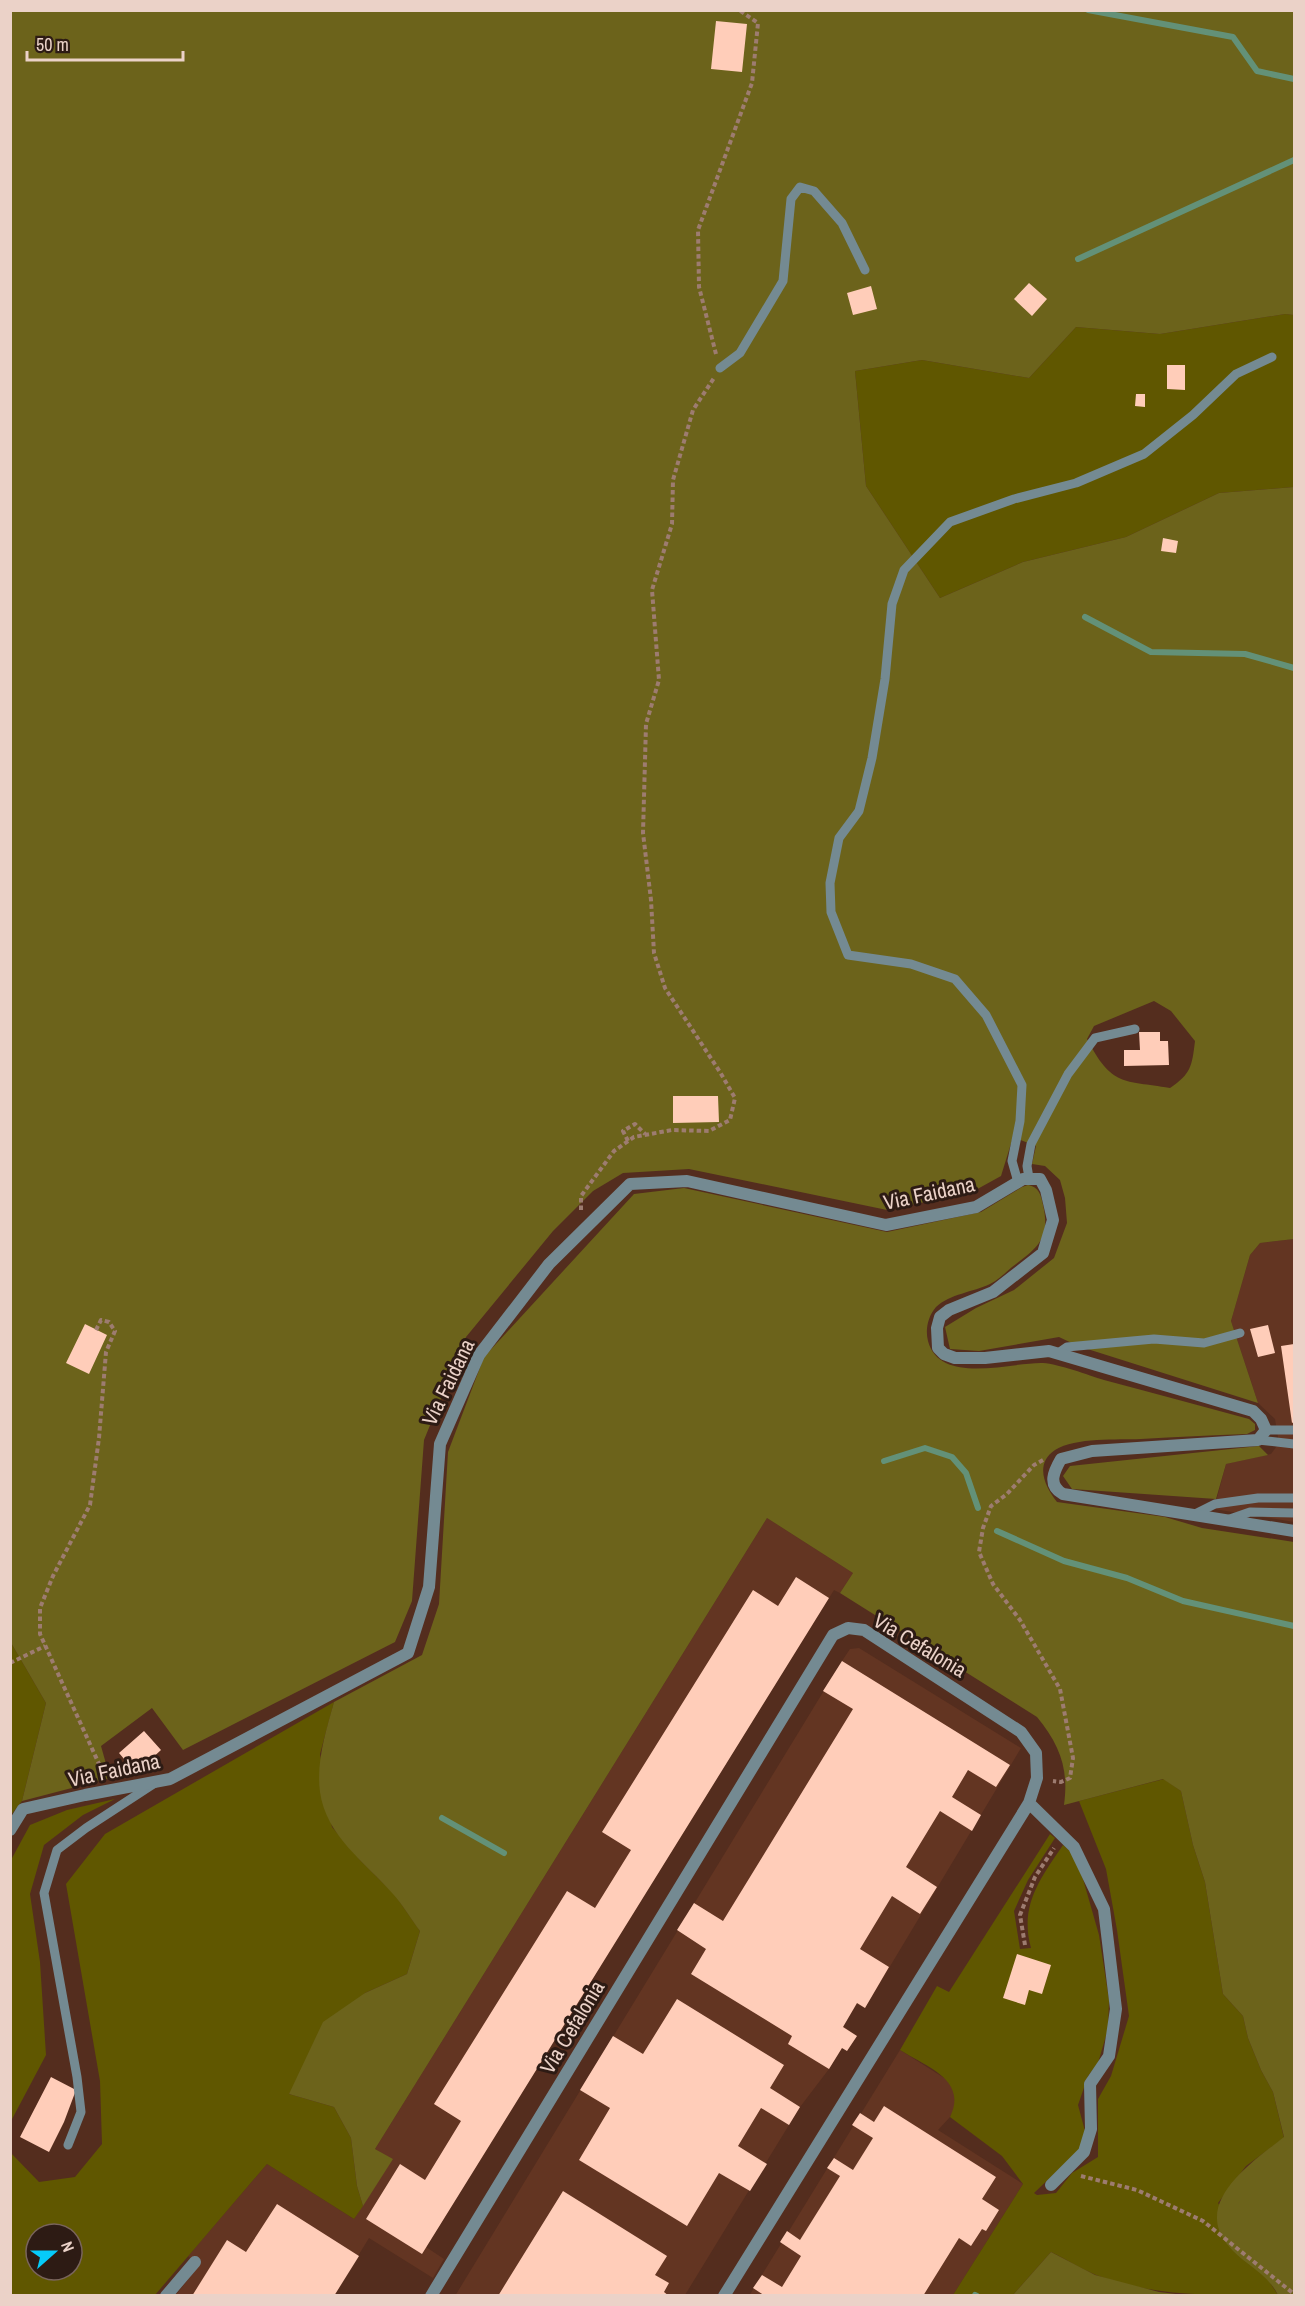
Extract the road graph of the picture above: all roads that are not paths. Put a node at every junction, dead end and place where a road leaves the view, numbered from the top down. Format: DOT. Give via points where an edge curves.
graph roads {
  1 [pos="865,270"];
  2 [pos="1272,357"];
  3 [pos="720,368"];
  4 [pos="1135,1029"];
  5 [pos="1023,1180"];
  6 [pos="1240,1333"];
  7 [pos="1057,1354"];
  8 [pos="1294,1430"];
  9 [pos="1262,1435"];
  10 [pos="1294,1444"];
  11 [pos="1294,1498"];
  12 [pos="1294,1513"];
  13 [pos="1193,1515"];
  14 [pos="1225,1521"];
  15 [pos="1294,1531"];
  16 [pos="157,1782"];
  17 [pos="1029,1803"];
  18 [pos="10,1830"];
  19 [pos="68,2145"];
  20 [pos="1054,2182"];
  21 [pos="195,2262"];
  22 [pos="166,2295"];
  23 [pos="431,2295"];
  24 [pos="724,2295"];
  1 -- 3 [label="lane" via="842,223 814,191 800,187 791,199 783,280 740,353"];
  2 -- 5 [label="lane" via="1236,374 1144,454 1076,483 1014,499 950,522 904,570 892,604 872,758 859,811 839,838 830,883 831,912 848,955 911,964 956,979 986,1015 1022,1085 1012,1161"];
  4 -- 5 [label="lane" via="1095,1038 1068,1074 1031,1144"];
  5 -- 7 [label="street" via="1040,1179 1046,1190 1053,1220 1043,1252 993,1292 940,1317 938,1348 955,1358 1049,1351"];
  5 -- 16 [label="street, Via Faidana" via="976,1207 886,1225 687,1181 630,1184 549,1264 479,1355 440,1444 429,1587 408,1653 170,1779"];
  6 -- 7 [label="lane" via="1204,1343 1154,1340 1067,1347"];
  7 -- 9 [label="street" via="1253,1411 1261,1419"];
  8 -- 9 [label="lane"];
  9 -- 10 [label="lane"];
  9 -- 13 [label="street" via="1092,1450 1061,1459 1053,1479 1063,1494"];
  11 -- 13 [label="lane" via="1215,1504"];
  12 -- 14 [label="lane" via="1250,1512"];
  13 -- 14 [label="street"];
  14 -- 15 [label="street"];
  16 -- 18 [label="street, Via Faidana" via="24,1809"];
  16 -- 19 [label="lane" via="57,1850 44,1893 81,2112"];
  17 -- 20 [label="street" via="1074,1847 1104,1909 1116,2009 1109,2056 1090,2084 1091,2129 1084,2152"];
  17 -- 23 [label="street, Via Cefalonia" via="1037,1778 1036,1753 1021,1732 864,1630 848,1628 833,1635"];
  17 -- 24 [label="street, Via Cefalonia"];
  21 -- 22 [label="street"];
}
